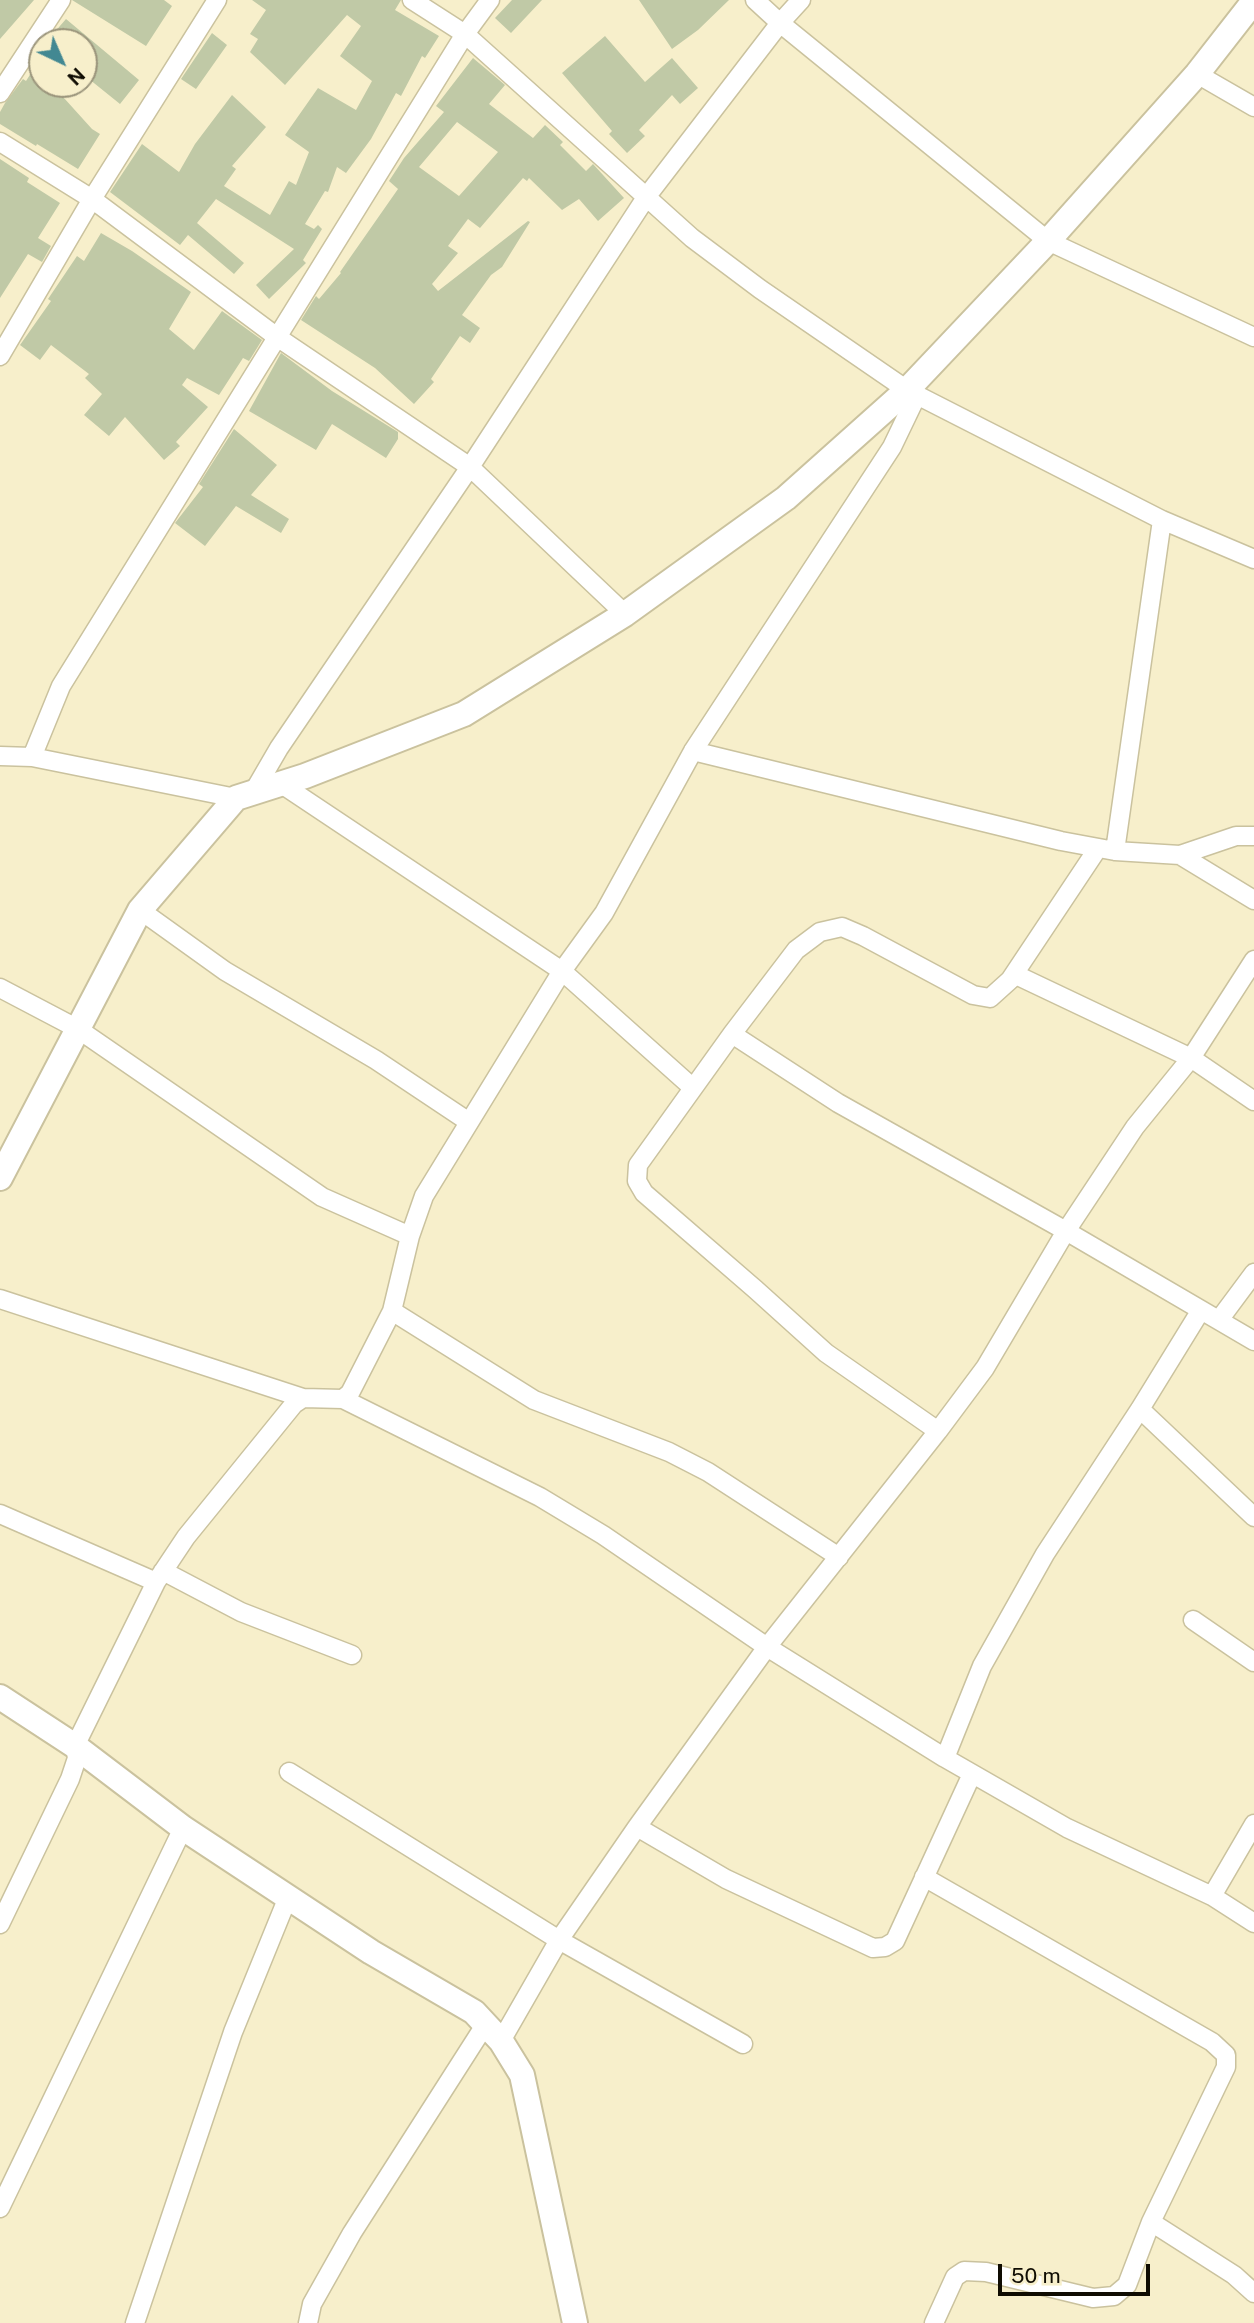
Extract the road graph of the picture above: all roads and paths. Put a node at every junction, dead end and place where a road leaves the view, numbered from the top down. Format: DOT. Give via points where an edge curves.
graph roads {
  1 [pos="61,0"];
  2 [pos="217,0"];
  3 [pos="412,0"];
  4 [pos="490,0"];
  5 [pos="755,0"];
  6 [pos="801,0"];
  7 [pos="1252,1"];
  8 [pos="780,23"];
  9 [pos="465,34"];
  10 [pos="1197,74"];
  11 [pos="0,93"];
  12 [pos="1254,107"];
  13 [pos="0,142"];
  14 [pos="647,196"];
  15 [pos="92,199"];
  16 [pos="1048,241"];
  17 [pos="277,337"];
  18 [pos="1254,337"];
  19 [pos="0,356"];
  20 [pos="912,392"];
  21 [pos="471,467"];
  22 [pos="1162,520"];
  23 [pos="1254,559"];
  24 [pos="625,614"];
  25 [pos="693,751"];
  26 [pos="0,756"];
  27 [pos="32,757"];
  28 [pos="280,783"];
  29 [pos="245,794"];
  30 [pos="1254,836"];
  31 [pos="1107,850"];
  32 [pos="1180,855"];
  33 [pos="1254,900"];
  34 [pos="140,910"];
  35 [pos="1254,960"];
  36 [pos="562,971"];
  37 [pos="1014,974"];
  38 [pos="0,988"];
  39 [pos="78,1029"];
  40 [pos="732,1034"];
  41 [pos="1191,1058"];
  42 [pos="694,1088"];
  43 [pos="1254,1101"];
  44 [pos="469,1122"];
  45 [pos="0,1178"];
  46 [pos="1066,1231"];
  47 [pos="410,1236"];
  48 [pos="1254,1273"];
  49 [pos="0,1299"];
  50 [pos="1201,1310"];
  51 [pos="393,1311"];
  52 [pos="1219,1320"];
  53 [pos="1254,1341"];
  54 [pos="303,1398"];
  55 [pos="343,1399"];
  56 [pos="1140,1409"];
  57 [pos="938,1431"];
  58 [pos="0,1514"];
  59 [pos="1254,1517"];
  60 [pos="839,1556"];
  61 [pos="160,1577"];
  62 [pos="1193,1620"];
  63 [pos="767,1647"];
  64 [pos="352,1655"];
  65 [pos="1254,1662"];
  66 [pos="0,1696"];
  67 [pos="75,1746"];
  68 [pos="945,1758"];
  69 [pos="289,1772"];
  70 [pos="972,1774"];
  71 [pos="1254,1824"];
  72 [pos="183,1828"];
  73 [pos="637,1828"];
  74 [pos="924,1877"];
  75 [pos="1212,1896"];
  76 [pos="288,1897"];
  77 [pos="1254,1923"];
  78 [pos="0,1924"];
  79 [pos="559,1940"];
  80 [pos="493,2033"];
  81 [pos="743,2045"];
  82 [pos="0,2208"];
  83 [pos="1152,2222"];
  84 [pos="1254,2293"];
  85 [pos="135,2323"];
  86 [pos="308,2323"];
  87 [pos="575,2323"];
  88 [pos="934,2323"];
  1 -- 11 [label="street"];
  2 -- 15 [label="street"];
  3 -- 9 [label="street"];
  4 -- 9 [label="street"];
  5 -- 8 [label="street"];
  6 -- 8 [label="street"];
  7 -- 10 [label="street"];
  8 -- 14 [label="street"];
  8 -- 16 [label="street"];
  9 -- 14 [label="street"];
  9 -- 17 [label="street"];
  10 -- 12 [label="street"];
  10 -- 16 [label="street"];
  13 -- 15 [label="street"];
  14 -- 20 [label="street" via="740,275"];
  14 -- 21 [label="street"];
  15 -- 17 [label="street"];
  15 -- 19 [label="street"];
  16 -- 18 [label="street"];
  16 -- 20 [label="street"];
  17 -- 21 [label="street"];
  17 -- 27 [label="street" via="61,686"];
  20 -- 22 [label="street"];
  20 -- 24 [label="street" via="786,498"];
  20 -- 25 [label="street" via="892,447"];
  21 -- 24 [label="street"];
  21 -- 29 [label="street"];
  22 -- 23 [label="street"];
  22 -- 31 [label="street"];
  24 -- 28 [label="street" via="464,714"];
  25 -- 31 [label="street"];
  25 -- 36 [label="street" via="604,913"];
  26 -- 27 [label="street"];
  27 -- 29 [label="street"];
  28 -- 29 [label="street"];
  28 -- 36 [label="street"];
  29 -- 34 [label="street"];
  30 -- 32 [label="street" via="1236,836"];
  31 -- 32 [label="street"];
  31 -- 37 [label="street"];
  32 -- 33 [label="street"];
  34 -- 39 [label="street"];
  34 -- 44 [label="street" via="225,971 376,1060"];
  35 -- 41 [label="street"];
  36 -- 42 [label="street"];
  36 -- 44 [label="street"];
  37 -- 40 [label="street" via="990,998 973,995 842,927 820,932 796,950"];
  37 -- 41 [label="street"];
  38 -- 39 [label="street"];
  39 -- 45 [label="street"];
  39 -- 47 [label="street" via="321,1197"];
  40 -- 42 [label="street"];
  40 -- 46 [label="street" via="838,1103"];
  41 -- 43 [label="street"];
  41 -- 46 [label="street" via="1135,1127"];
  42 -- 57 [label="street" via="638,1165 637,1181 644,1193 826,1353"];
  44 -- 47 [label="street" via="424,1196"];
  46 -- 50 [label="street"];
  46 -- 57 [label="street" via="985,1368"];
  47 -- 51 [label="street"];
  48 -- 52 [label="street"];
  49 -- 54 [label="street"];
  50 -- 52 [label="street"];
  50 -- 56 [label="street"];
  51 -- 55 [label="street"];
  51 -- 60 [label="street" via="534,1400 669,1452 708,1472"];
  52 -- 53 [label="street"];
  54 -- 55 [label="street"];
  54 -- 61 [label="street" via="237,1472"];
  55 -- 63 [label="street" via="540,1497"];
  56 -- 59 [label="street"];
  56 -- 68 [label="street" via="1045,1554 982,1666"];
  57 -- 60 [label="street"];
  58 -- 61 [label="street"];
  60 -- 63 [label="street"];
  61 -- 64 [label="street"];
  61 -- 67 [label="street"];
  62 -- 65 [label="street"];
  63 -- 68 [label="street"];
  63 -- 73 [label="street"];
  66 -- 67 [label="street"];
  67 -- 72 [label="street"];
  67 -- 78 [label="street" via="77,1758 70,1779"];
  68 -- 70 [label="street"];
  69 -- 79 [label="street"];
  70 -- 74 [label="street"];
  70 -- 75 [label="street" via="1067,1828"];
  71 -- 75 [label="street"];
  72 -- 76 [label="street"];
  72 -- 82 [label="street"];
  73 -- 74 [label="street" via="726,1879 873,1948 895,1941"];
  73 -- 79 [label="street"];
  74 -- 83 [label="street" via="1201,2036 1226,2055 1226,2067"];
  75 -- 77 [label="street"];
  76 -- 80 [label="street" via="474,2012"];
  76 -- 85 [label="street" via="233,2032"];
  79 -- 80 [label="street"];
  79 -- 81 [label="street"];
  80 -- 86 [label="street" via="352,2233 312,2304"];
  80 -- 87 [label="street" via="522,2075"];
  83 -- 84 [label="street"];
  83 -- 88 [label="street" via="1127,2286 1114,2296 1093,2298 986,2272 964,2271 955,2277"];
}
